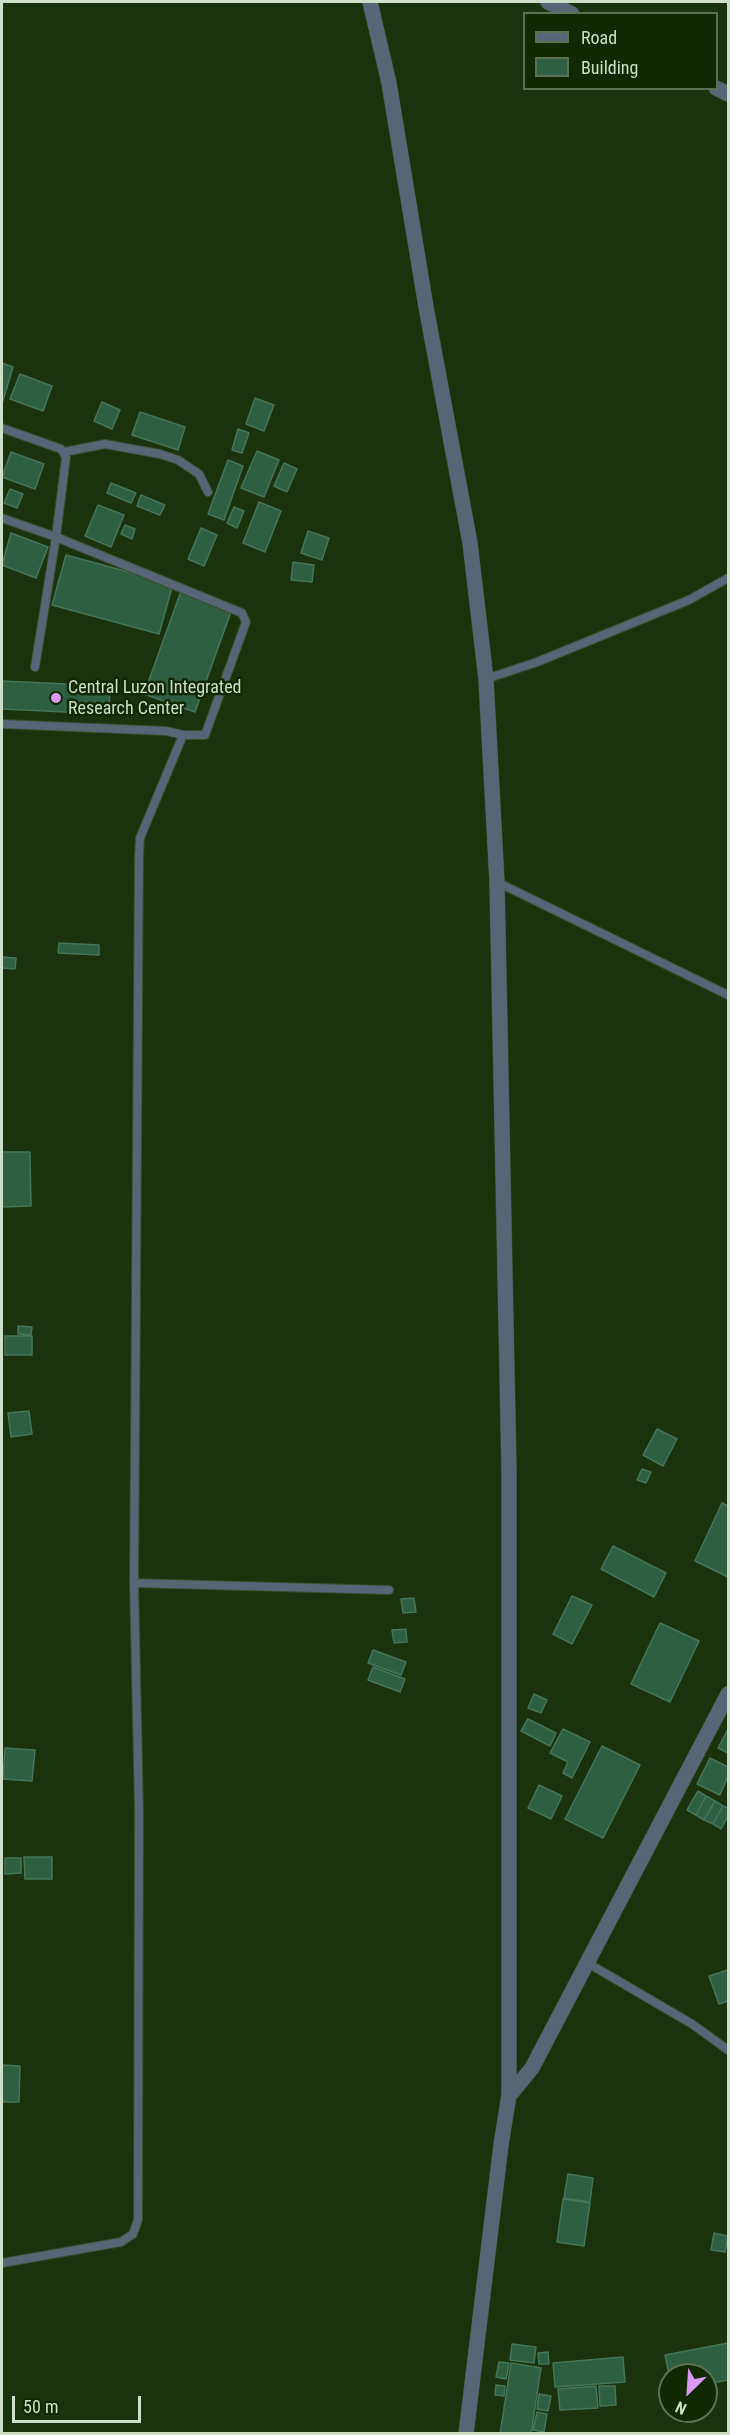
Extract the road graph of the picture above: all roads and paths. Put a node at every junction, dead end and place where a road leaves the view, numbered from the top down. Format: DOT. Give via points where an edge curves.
graph roads {
  1 [pos="370,2"];
  2 [pos="548,2"];
  3 [pos="568,12"];
  4 [pos="2,428"];
  5 [pos="64,452"];
  6 [pos="208,492"];
  7 [pos="2,518"];
  8 [pos="56,537"];
  9 [pos="729,578"];
  10 [pos="35,667"];
  11 [pos="486,679"];
  12 [pos="2,724"];
  13 [pos="183,735"];
  14 [pos="498,882"];
  15 [pos="729,995"];
  16 [pos="134,1583"];
  17 [pos="389,1590"];
  18 [pos="729,1694"];
  19 [pos="586,1962"];
  20 [pos="729,2050"];
  21 [pos="509,2096"];
  22 [pos="2,2263"];
  23 [pos="466,2433"];
  1 -- 11 [label="street" via="389,83 470,543"];
  2 -- 3 [label="street"];
  4 -- 5 [label="lane"];
  5 -- 6 [label="lane" via="105,444 160,454 199,474"];
  5 -- 8 [label="lane"];
  7 -- 8 [label="lane"];
  8 -- 10 [label="lane"];
  8 -- 13 [label="lane" via="246,617 205,735"];
  9 -- 11 [label="lane" via="689,600"];
  11 -- 14 [label="street"];
  12 -- 13 [label="lane"];
  13 -- 16 [label="lane" via="140,838"];
  14 -- 15 [label="lane"];
  14 -- 21 [label="street" via="509,1470"];
  16 -- 17 [label="lane"];
  16 -- 22 [label="lane" via="139,1810 138,2220 133,2235 121,2242"];
  18 -- 19 [label="street"];
  19 -- 20 [label="lane"];
  19 -- 21 [label="street" via="532,2068"];
  21 -- 23 [label="street"];
}
